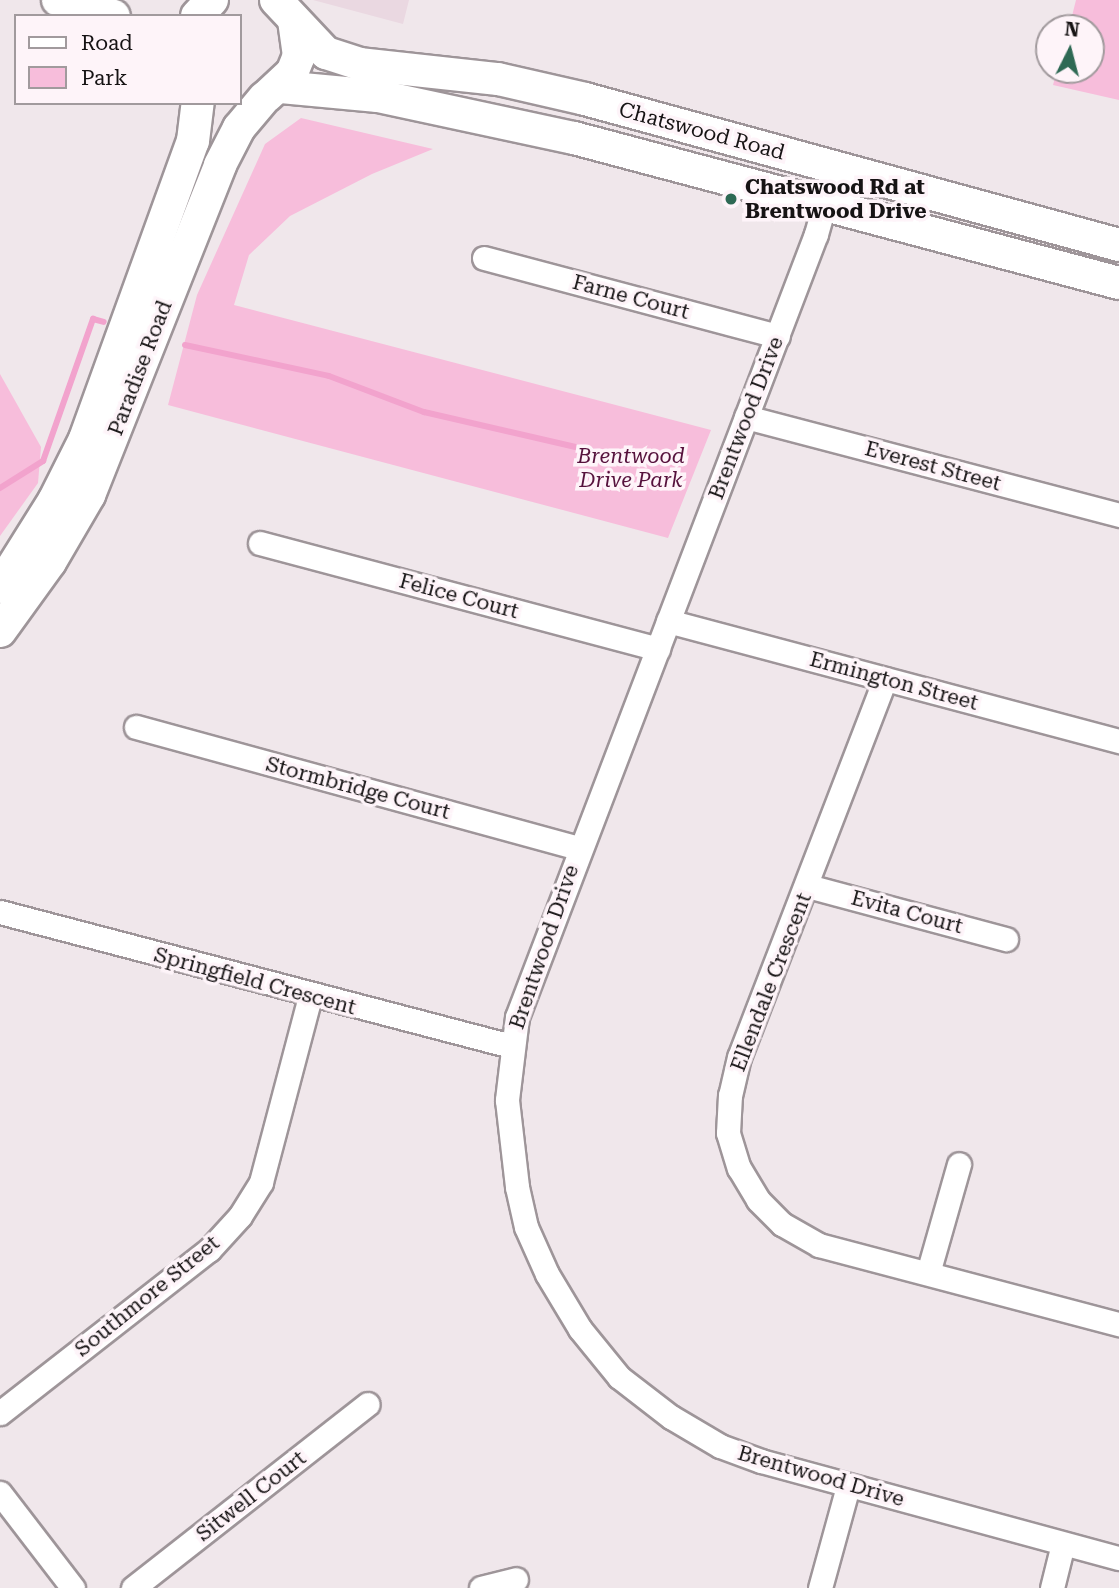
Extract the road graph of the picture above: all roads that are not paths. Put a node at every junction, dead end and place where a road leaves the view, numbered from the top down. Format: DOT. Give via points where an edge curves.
graph roads {
  1 [pos="58,0"];
  2 [pos="212,0"];
  3 [pos="285,10"];
  4 [pos="107,14"];
  5 [pos="199,14"];
  6 [pos="262,95"];
  7 [pos="198,105"];
  8 [pos="835,166"];
  9 [pos="827,205"];
  10 [pos="1119,245"];
  11 [pos="484,258"];
  12 [pos="1119,283"];
  13 [pos="778,336"];
  14 [pos="746,417"];
  15 [pos="1119,515"];
  16 [pos="260,543"];
  17 [pos="0,587"];
  18 [pos="668,621"];
  19 [pos="0,631"];
  20 [pos="658,649"];
  21 [pos="885,679"];
  22 [pos="136,727"];
  23 [pos="1119,741"];
  24 [pos="579,848"];
  25 [pos="808,886"];
  26 [pos="0,912"];
  27 [pos="1006,939"];
  28 [pos="310,996"];
  29 [pos="511,1046"];
  30 [pos="959,1164"];
  31 [pos="928,1273"];
  32 [pos="1119,1324"];
  33 [pos="368,1405"];
  34 [pos="0,1413"];
  35 [pos="848,1486"];
  36 [pos="0,1493"];
  37 [pos="1063,1544"];
  38 [pos="1119,1558"];
  39 [pos="516,1579"];
  40 [pos="73,1588"];
  41 [pos="133,1588"];
  42 [pos="481,1588"];
  43 [pos="821,1588"];
  44 [pos="1052,1588"];
  1 -- 4 [label="main road"];
  2 -- 5 [label="main road"];
  3 -- 6 [label="main road, Chatswood Road" via="299,56"];
  3 -- 8 [label="main road, Chatswood Road" via="326,53 359,64 498,79"];
  6 -- 9 [label="main road, Chatswood Road" via="379,96 575,138"];
  6 -- 19 [label="main road, Paradise Road" via="220,165 89,495 50,562"];
  7 -- 17 [label="main road, Paradise Road" via="193,141 85,439 42,522"];
  8 -- 9 [label="street, Brentwood Drive"];
  8 -- 10 [label="main road, Chatswood Road"];
  9 -- 12 [label="main road, Chatswood Road"];
  9 -- 13 [label="street, Brentwood Drive"];
  11 -- 13 [label="street, Farne Court"];
  13 -- 14 [label="street, Brentwood Drive"];
  14 -- 15 [label="street, Everest Street"];
  14 -- 18 [label="street, Brentwood Drive"];
  16 -- 20 [label="street, Felice Court"];
  18 -- 20 [label="street, Brentwood Drive"];
  18 -- 21 [label="street, Ermington Street"];
  20 -- 24 [label="street, Brentwood Drive"];
  21 -- 23 [label="street, Ermington Street"];
  21 -- 25 [label="street, Ellendale Crescent"];
  22 -- 24 [label="street, Stormbridge Court"];
  24 -- 29 [label="street, Brentwood Drive" via="527,988"];
  25 -- 27 [label="street, Evita Court"];
  25 -- 31 [label="street, Ellendale Crescent" via="739,1057 728,1133 739,1168 758,1200 782,1224 819,1245"];
  26 -- 28 [label="street, Springfield Crescent"];
  28 -- 29 [label="street, Springfield Crescent"];
  28 -- 34 [label="street, Southmore Street" via="261,1182 240,1216 209,1250"];
  29 -- 35 [label="street, Brentwood Drive" via="509,1142 516,1187 526,1227 547,1274 580,1329 619,1377 681,1423 751,1458"];
  30 -- 31 [label="street"];
  31 -- 32 [label="street, Ellendale Crescent"];
  33 -- 41 [label="street, Sitwell Court"];
  35 -- 37 [label="street, Brentwood Drive"];
  35 -- 43 [label="street"];
  36 -- 40 [label="street"];
  37 -- 38 [label="street, Brentwood Drive"];
  37 -- 44 [label="street"];
  39 -- 42 [label="street"];
}
